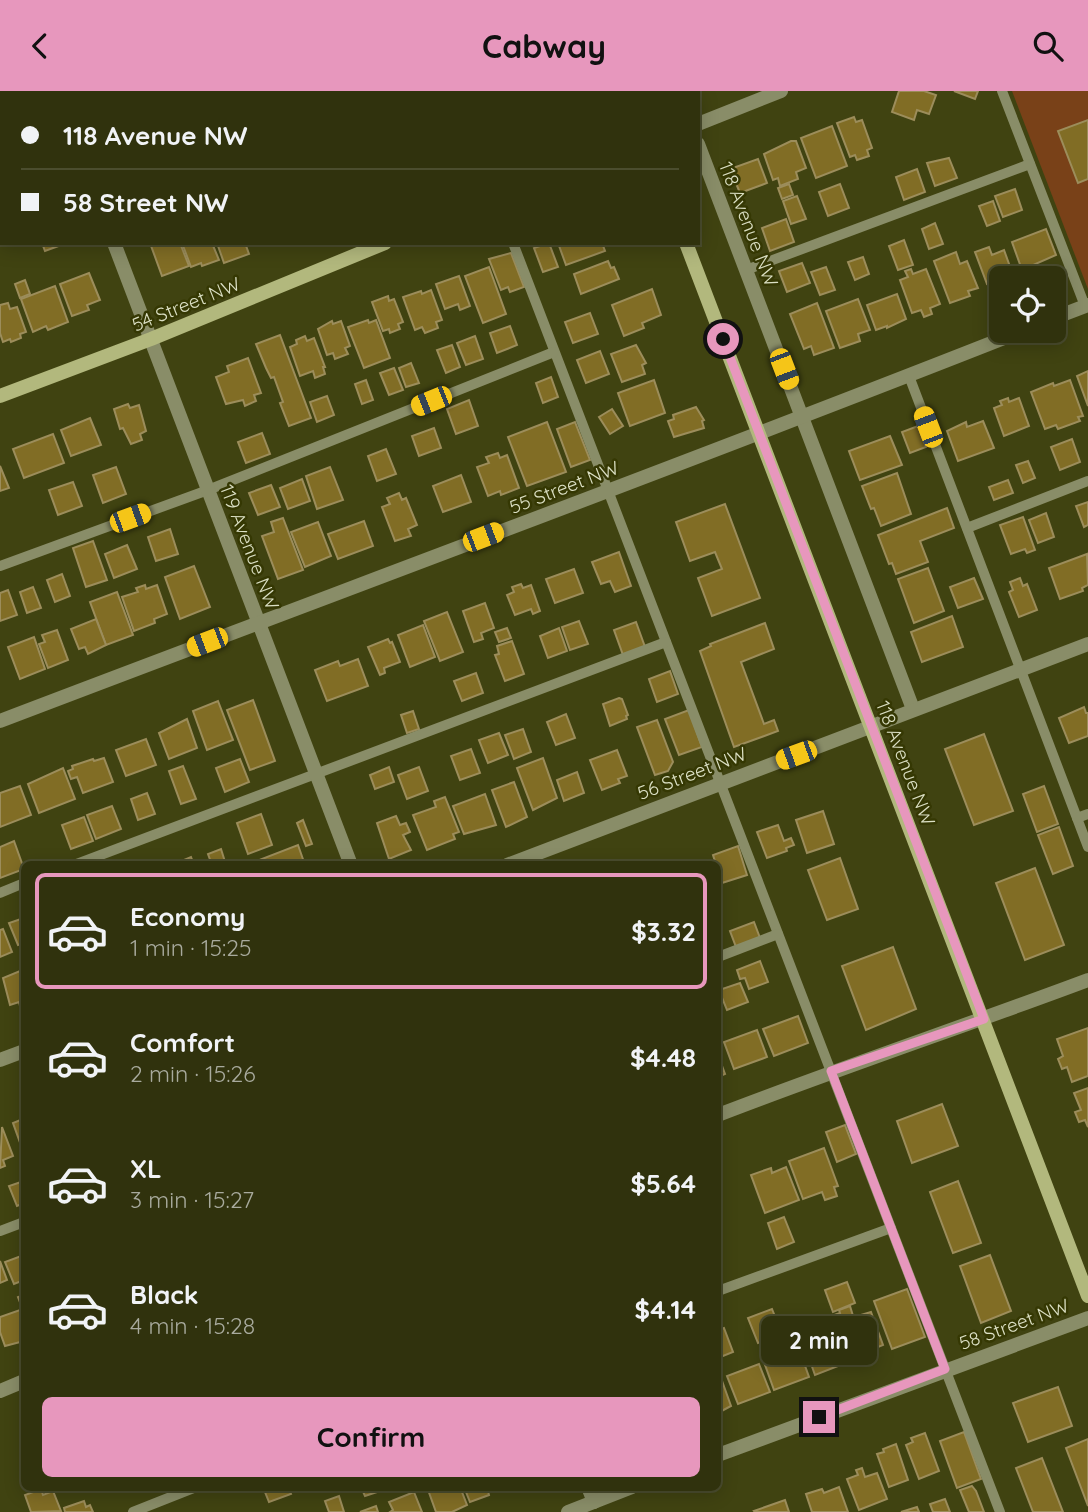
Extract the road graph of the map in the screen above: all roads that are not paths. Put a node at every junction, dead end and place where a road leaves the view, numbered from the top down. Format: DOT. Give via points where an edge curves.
graph roads {
  1 [pos="781,91"];
  2 [pos="1002,91"];
  3 [pos="700,123"];
  4 [pos="700,149"];
  5 [pos="1030,164"];
  6 [pos="115,245"];
  7 [pos="380,245"];
  8 [pos="514,245"];
  9 [pos="688,245"];
  10 [pos="746,270"];
  11 [pos="1086,305"];
  12 [pos="1066,313"];
  13 [pos="151,339"];
  14 [pos="992,343"];
  15 [pos="554,352"];
  16 [pos="909,376"];
  17 [pos="0,396"];
  18 [pos="803,418"];
  19 [pos="760,435"];
  20 [pos="1088,481"];
  21 [pos="208,489"];
  22 [pos="608,490"];
  23 [pos="967,528"];
  24 [pos="0,566"];
  25 [pos="258,622"];
  26 [pos="666,642"];
  27 [pos="1088,644"];
  28 [pos="1021,669"];
  29 [pos="913,709"];
  30 [pos="0,721"];
  31 [pos="871,727"];
  32 [pos="316,772"];
  33 [pos="720,783"];
  34 [pos="1088,814"];
  35 [pos="1077,818"];
  36 [pos="1088,847"];
  37 [pos="84,861"];
  38 [pos="349,861"];
  39 [pos="517,861"];
  40 [pos="21,884"];
  41 [pos="0,893"];
  42 [pos="778,934"];
  43 [pos="721,956"];
  44 [pos="1088,980"];
  45 [pos="984,1019"];
  46 [pos="21,1052"];
  47 [pos="0,1060"];
  48 [pos="831,1071"];
  49 [pos="721,1114"];
  50 [pos="21,1223"];
  51 [pos="891,1228"];
  52 [pos="0,1231"];
  53 [pos="721,1290"];
  54 [pos="1088,1296"];
  55 [pos="1088,1318"];
  56 [pos="945,1369"];
  57 [pos="21,1382"];
  58 [pos="0,1391"];
  59 [pos="721,1454"];
  60 [pos="187,1491"];
  61 [pos="590,1491"];
  62 [pos="622,1491"];
  63 [pos="594,1502"];
  64 [pos="133,1512"];
  65 [pos="568,1512"];
  66 [pos="1000,1512"];
  1 -- 3 [label="street"];
  2 -- 5 [label="lane"];
  4 -- 10 [label="street, 118 Avenue NW"];
  5 -- 10 [label="lane"];
  5 -- 11 [label="lane"];
  6 -- 13 [label="street, 119 Avenue NW"];
  7 -- 13 [label="main road, 54 Street NW"];
  8 -- 15 [label="lane"];
  9 -- 19 [label="main road, 118 Avenue NW"];
  10 -- 18 [label="street, 118 Avenue NW"];
  11 -- 12 [label="street"];
  13 -- 17 [label="main road, 54 Street NW"];
  13 -- 21 [label="street, 119 Avenue NW"];
  14 -- 16 [label="street, 55 Street NW"];
  15 -- 21 [label="lane"];
  15 -- 22 [label="lane"];
  16 -- 18 [label="street, 55 Street NW"];
  16 -- 23 [label="lane"];
  18 -- 19 [label="street, 55 Street NW"];
  18 -- 29 [label="street, 118 Avenue NW"];
  19 -- 22 [label="street, 55 Street NW"];
  19 -- 31 [label="main road, 118 Avenue NW"];
  20 -- 23 [label="lane"];
  21 -- 24 [label="lane"];
  21 -- 25 [label="street, 119 Avenue NW"];
  22 -- 25 [label="street, 55 Street NW"];
  22 -- 26 [label="lane"];
  23 -- 28 [label="lane"];
  25 -- 30 [label="street, 55 Street NW"];
  25 -- 32 [label="street, 119 Avenue NW"];
  26 -- 32 [label="lane"];
  26 -- 33 [label="lane"];
  27 -- 28 [label="street, 56 Street NW"];
  28 -- 29 [label="street, 56 Street NW"];
  28 -- 35 [label="lane"];
  29 -- 31 [label="street, 56 Street NW"];
  31 -- 33 [label="street, 56 Street NW"];
  31 -- 45 [label="main road, 118 Avenue NW"];
  32 -- 37 [label="lane"];
  32 -- 38 [label="street, 119 Avenue NW"];
  33 -- 39 [label="street, 56 Street NW"];
  33 -- 42 [label="lane"];
  34 -- 35 [label="lane"];
  35 -- 36 [label="lane"];
  40 -- 41 [label="lane"];
  42 -- 43 [label="lane"];
  42 -- 48 [label="lane"];
  44 -- 45 [label="street"];
  45 -- 48 [label="street"];
  45 -- 54 [label="main road, 118 Avenue NW"];
  46 -- 47 [label="street"];
  48 -- 49 [label="street"];
  48 -- 51 [label="lane"];
  50 -- 52 [label="lane"];
  51 -- 53 [label="lane"];
  51 -- 56 [label="lane"];
  55 -- 56 [label="street, 58 Street NW"];
  56 -- 59 [label="street, 58 Street NW"];
  56 -- 66 [label="lane"];
  57 -- 58 [label="street"];
  60 -- 64 [label="lane"];
  61 -- 63 [label="street"];
  62 -- 63 [label="street"];
  63 -- 65 [label="street"];
}
